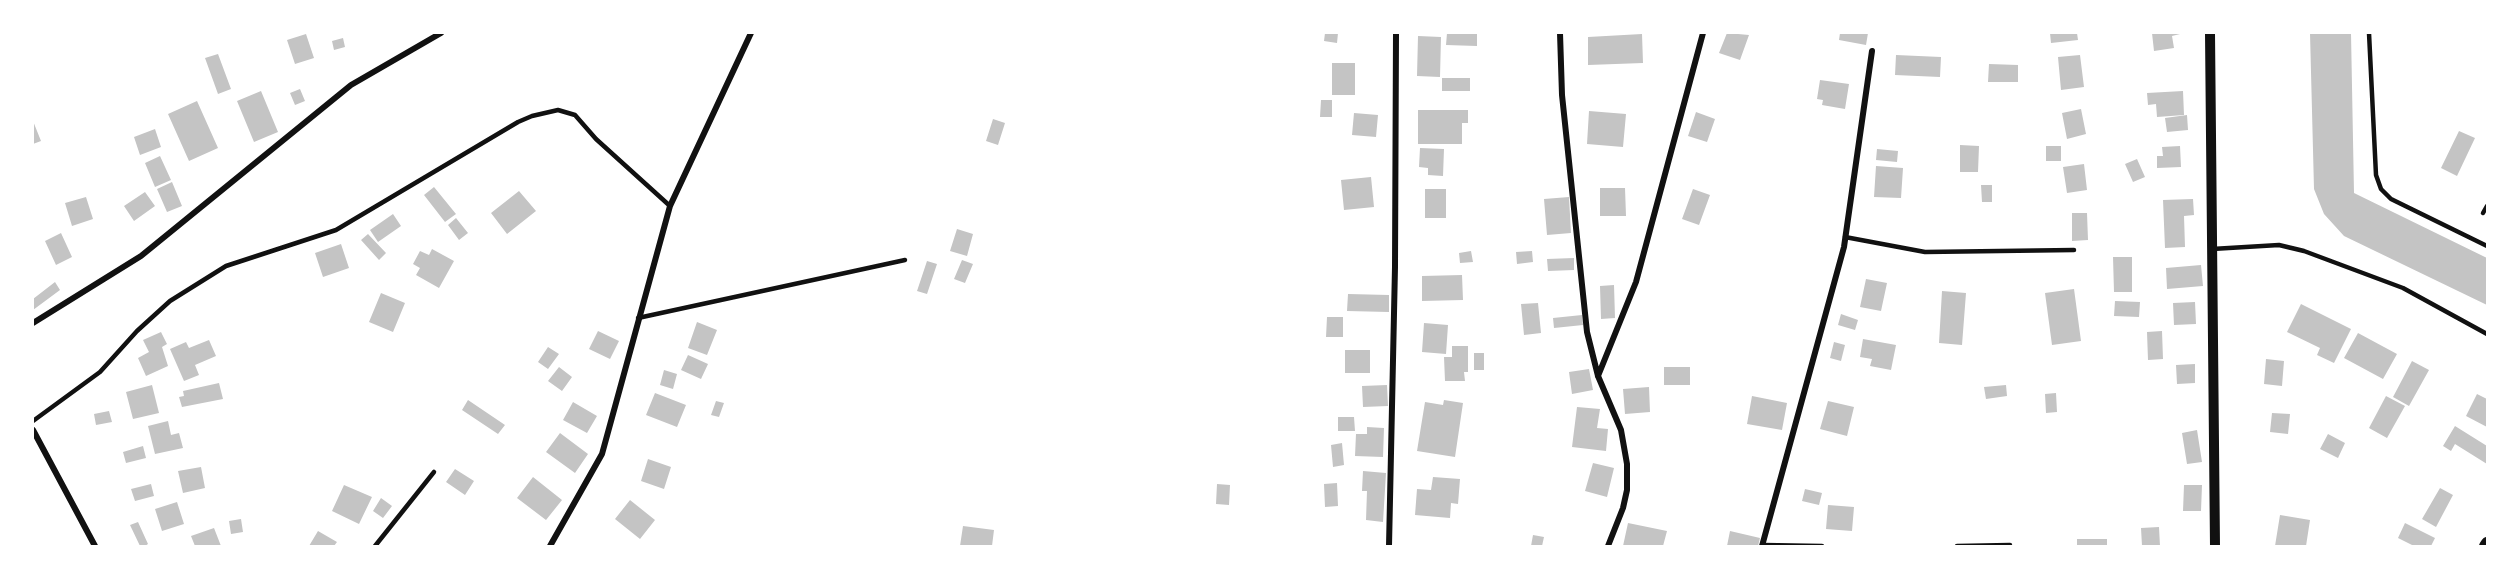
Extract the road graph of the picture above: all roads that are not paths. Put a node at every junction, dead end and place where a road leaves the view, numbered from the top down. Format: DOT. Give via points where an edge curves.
graph roads {
  1 [pos="441,33"];
  2 [pos="751,33"];
  3 [pos="1396,33"];
  4 [pos="1560,33"];
  5 [pos="1703,33"];
  6 [pos="2211,33"];
  7 [pos="2369,33"];
  8 [pos="1872,51"];
  9 [pos="670,206"];
  10 [pos="2487,206"];
  11 [pos="2483,213"];
  12 [pos="1845,237"];
  13 [pos="2487,246"];
  14 [pos="2212,249"];
  15 [pos="2074,250"];
  16 [pos="905,260"];
  17 [pos="638,318"];
  18 [pos="33,323"];
  19 [pos="2487,334"];
  20 [pos="1598,376"];
  21 [pos="33,421"];
  22 [pos="33,429"];
  23 [pos="434,472"];
  24 [pos="2010,545"];
  25 [pos="95,546"];
  26 [pos="375,546"];
  27 [pos="550,546"];
  28 [pos="1389,546"];
  29 [pos="1608,546"];
  30 [pos="1762,546"];
  31 [pos="1822,546"];
  32 [pos="1957,546"];
  33 [pos="2215,546"];
  1 -- 18 [label="street" via="351,85 141,256"];
  2 -- 9 [label="street"];
  3 -- 28 [label="street"];
  4 -- 20 [label="street" via="1562,95 1586,323"];
  5 -- 20 [label="street" via="1636,282"];
  6 -- 14 [label="street"];
  7 -- 13 [label="lane" via="2376,175 2381,189 2391,199"];
  8 -- 12 [label="street"];
  9 -- 17 [label="street"];
  9 -- 21 [label="lane" via="575,115 558,110 532,116 336,230 226,266 170,301 100,372"];
  10 -- 11 [label="lane"];
  12 -- 15 [label="lane" via="1925,252"];
  12 -- 30 [label="street"];
  14 -- 19 [label="lane" via="2269,245 2304,251 2403,288"];
  14 -- 33 [label="street"];
  16 -- 17 [label="lane"];
  17 -- 27 [label="street" via="602,454"];
  20 -- 29 [label="street" via="1621,430 1627,464 1623,508"];
  22 -- 25 [label="street"];
  23 -- 26 [label="lane"];
  24 -- 32 [label="lane"];
  30 -- 31 [label="lane"];
}
